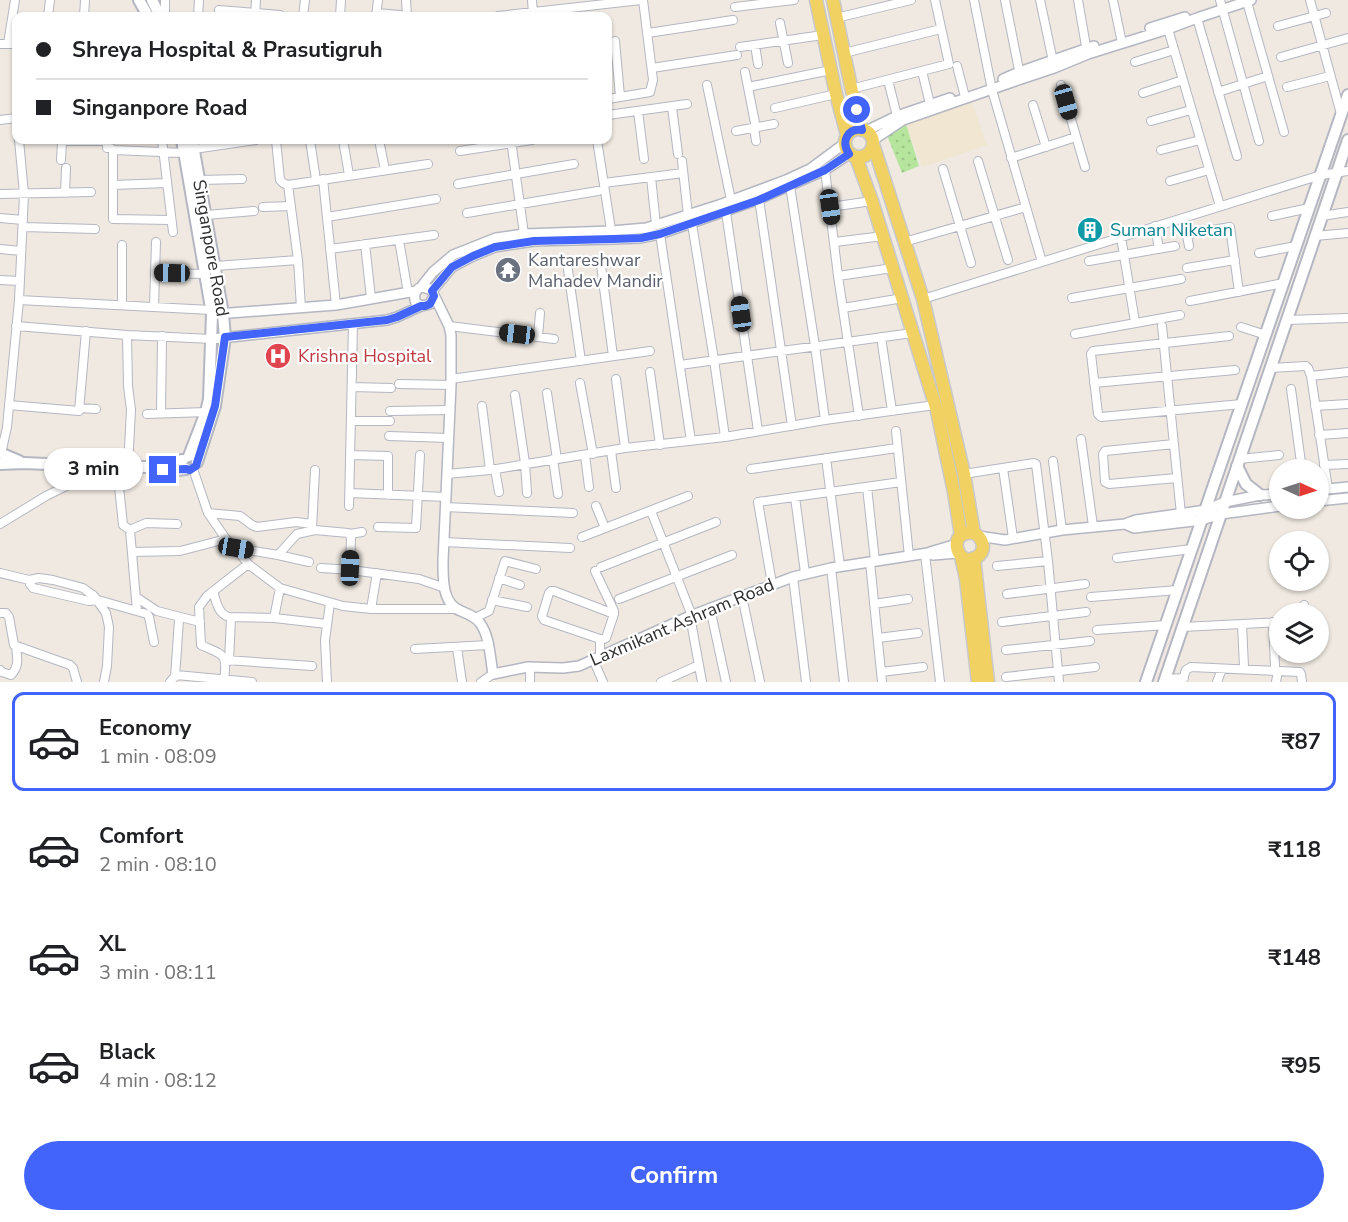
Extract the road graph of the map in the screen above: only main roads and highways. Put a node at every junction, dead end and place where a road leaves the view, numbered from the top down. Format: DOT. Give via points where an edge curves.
graph roads {
  1 [pos="816,0"];
  2 [pos="833,0"];
  3 [pos="1348,95"];
  4 [pos="868,136"];
  5 [pos="1348,140"];
  6 [pos="190,147"];
  7 [pos="849,147"];
  8 [pos="1342,172"];
  9 [pos="216,312"];
  10 [pos="0,457"];
  11 [pos="1238,462"];
  12 [pos="189,463"];
  13 [pos="1260,495"];
  14 [pos="976,535"];
  15 [pos="959,547"];
  16 [pos="974,558"];
  17 [pos="1165,678"];
  18 [pos="978,682"];
  19 [pos="988,682"];
  20 [pos="1146,682"];
  1 -- 7 [label="main road"];
  2 -- 4 [label="main road" via="851,88"];
  3 -- 20 [label="main road"];
  4 -- 7 [label="main road" via="856,129"];
  4 -- 7 [label="main road" via="872,150 868,154 862,157"];
  4 -- 14 [label="main road" via="923,299"];
  5 -- 8 [label="main road"];
  6 -- 9 [label="main road, Singanpore Road" via="205,274"];
  6 -- 9 [label="main road, Singanpore Road" via="215,266"];
  7 -- 15 [label="main road" via="872,201 935,405 954,492"];
  8 -- 11 [label="main road" via="1322,216"];
  9 -- 12 [label="main road, Singanpore Road" via="209,399"];
  9 -- 12 [label="main road, Singanpore Road" via="225,337 215,406"];
  10 -- 12 [label="main road" via="24,463 117,467"];
  11 -- 13 [label="main road" via="1246,484"];
  11 -- 17 [label="main road"];
  14 -- 15 [label="main road" via="965,534"];
  14 -- 16 [label="main road" via="983,548"];
  15 -- 16 [label="main road" via="970,559"];
  15 -- 18 [label="main road"];
  16 -- 19 [label="main road"];
}
